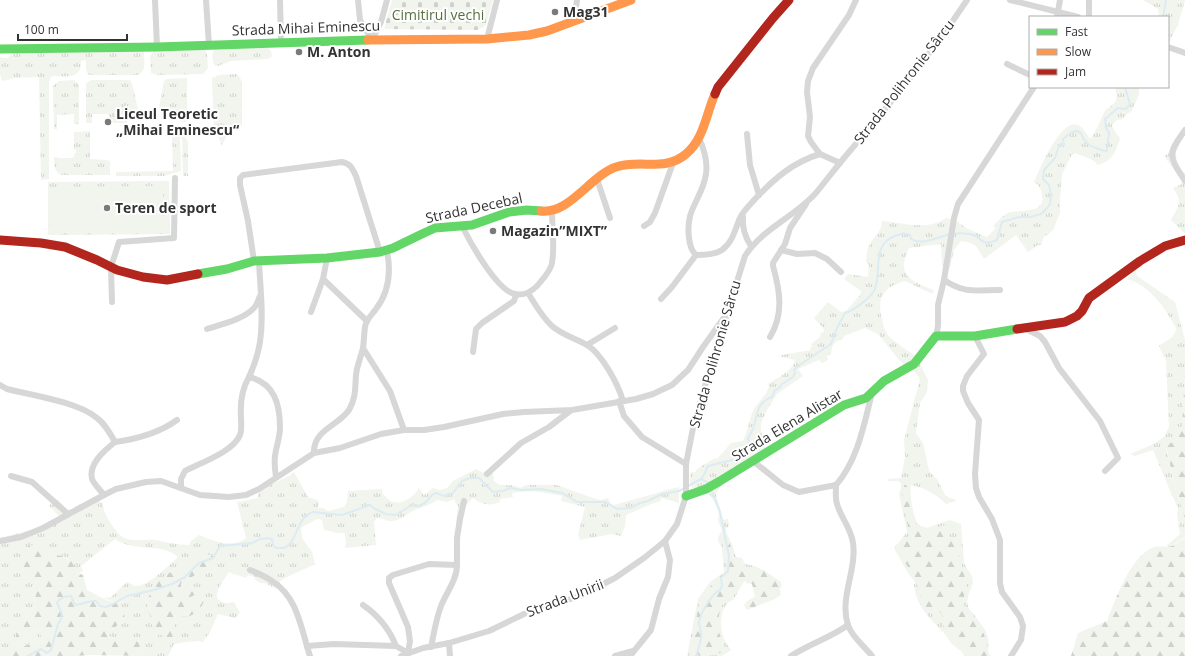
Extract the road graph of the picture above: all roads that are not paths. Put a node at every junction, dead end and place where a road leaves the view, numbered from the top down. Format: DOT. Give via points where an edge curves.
graph roads {
  1 [pos="155,0"];
  2 [pos="206,0"];
  3 [pos="280,0"];
  4 [pos="358,0"];
  5 [pos="387,0"];
  6 [pos="497,0"];
  7 [pos="577,0"];
  8 [pos="631,0"];
  9 [pos="790,0"];
  10 [pos="856,0"];
  11 [pos="967,0"];
  12 [pos="1010,0"];
  13 [pos="1060,0"];
  14 [pos="1089,0"];
  15 [pos="1057,15"];
  16 [pos="1068,16"];
  17 [pos="1089,16"];
  18 [pos="574,21"];
  19 [pos="487,39"];
  20 [pos="372,40"];
  21 [pos="281,43"];
  22 [pos="209,45"];
  23 [pos="157,47"];
  24 [pos="1169,47"];
  25 [pos="0,49"];
  26 [pos="1185,52"];
  27 [pos="1007,64"];
  28 [pos="1029,75"];
  29 [pos="1033,88"];
  30 [pos="1185,130"];
  31 [pos="747,134"];
  32 [pos="699,138"];
  33 [pos="820,154"];
  34 [pos="672,163"];
  35 [pos="840,163"];
  36 [pos="175,178"];
  37 [pos="597,179"];
  38 [pos="1185,180"];
  39 [pos="760,195"];
  40 [pos="808,201"];
  41 [pos="552,211"];
  42 [pos="744,212"];
  43 [pos="610,218"];
  44 [pos="462,226"];
  45 [pos="644,226"];
  46 [pos="0,240"];
  47 [pos="1185,240"];
  48 [pos="751,246"];
  49 [pos="782,250"];
  50 [pos="384,252"];
  51 [pos="696,255"];
  52 [pos="327,258"];
  53 [pos="256,261"];
  54 [pos="111,267"];
  55 [pos="841,272"];
  56 [pos="323,279"];
  57 [pos="944,280"];
  58 [pos="1000,290"];
  59 [pos="528,293"];
  60 [pos="260,295"];
  61 [pos="516,295"];
  62 [pos="661,299"];
  63 [pos="112,302"];
  64 [pos="310,312"];
  65 [pos="728,313"];
  66 [pos="367,321"];
  67 [pos="615,328"];
  68 [pos="1026,329"];
  69 [pos="207,330"];
  70 [pos="936,336"];
  71 [pos="975,336"];
  72 [pos="770,337"];
  73 [pos="587,345"];
  74 [pos="363,348"];
  75 [pos="473,352"];
  76 [pos="250,377"];
  77 [pos="0,385"];
  78 [pos="872,393"];
  79 [pos="621,401"];
  80 [pos="572,410"];
  81 [pos="177,420"];
  82 [pos="404,430"];
  83 [pos="115,442"];
  84 [pos="314,453"];
  85 [pos="753,461"];
  86 [pos="686,464"];
  87 [pos="1104,471"];
  88 [pos="487,474"];
  89 [pos="11,476"];
  90 [pos="276,477"];
  91 [pos="836,485"];
  92 [pos="181,488"];
  93 [pos="104,495"];
  94 [pos="686,496"];
  95 [pos="464,501"];
  96 [pos="68,514"];
  97 [pos="0,541"];
  98 [pos="665,541"];
  99 [pos="457,565"];
  100 [pos="250,570"];
  101 [pos="364,605"];
  102 [pos="848,626"];
  103 [pos="449,644"];
  104 [pos="307,646"];
  105 [pos="396,646"];
  106 [pos="431,647"];
  107 [pos="408,653"];
  108 [pos="631,653"];
  109 [pos="310,656"];
  110 [pos="401,656"];
  111 [pos="450,656"];
  112 [pos="615,656"];
  113 [pos="791,656"];
  114 [pos="872,656"];
  115 [pos="1011,656"];
  1 -- 23 [label="street"];
  2 -- 22 [label="street"];
  3 -- 21 [label="street"];
  4 -- 20 [label="street" via="360,20"];
  5 -- 20 [label="street" via="383,17"];
  6 -- 19 [label="street"];
  7 -- 18 [label="street"];
  8 -- 18 [label="street, Strada Mihai Eminescu"];
  9 -- 32 [label="street" via="718,87"];
  10 -- 33 [label="street" via="849,15 818,59 808,81 808,136"];
  11 -- 35 [label="street, Strada Polihronie Sârcu" via="925,59"];
  12 -- 15 [label="street"];
  13 -- 15 [label="street"];
  14 -- 17 [label="street"];
  15 -- 16 [label="street"];
  18 -- 19 [label="street, Strada Mihai Eminescu" via="528,35"];
  19 -- 20 [label="street, Strada Mihai Eminescu"];
  20 -- 21 [label="street, Strada Mihai Eminescu"];
  21 -- 22 [label="street, Strada Mihai Eminescu"];
  22 -- 23 [label="street, Strada Mihai Eminescu"];
  23 -- 25 [label="street, Strada Mihai Eminescu"];
  24 -- 26 [label="street"];
  27 -- 28 [label="street"];
  29 -- 57 [label="street" via="958,204"];
  30 -- 38 [label="street" via="1172,154 1172,160"];
  31 -- 39 [label="street" via="750,165"];
  32 -- 34 [label="street" via="686,154"];
  32 -- 51 [label="street" via="704,150 706,173 688,224 690,245"];
  33 -- 35 [label="street"];
  33 -- 39 [label="street" via="792,166"];
  34 -- 37 [label="street" via="617,167"];
  34 -- 45 [label="street" via="655,213"];
  35 -- 40 [label="street, Strada Polihronie Sârcu"];
  36 -- 54 [label="street" via="174,238 119,242"];
  37 -- 41 [label="street" via="573,199"];
  37 -- 43 [label="street"];
  39 -- 42 [label="street"];
  40 -- 48 [label="street, Strada Polihronie Sârcu"];
  40 -- 49 [label="street, Strada Polihronie Sârcu" via="790,228"];
  41 -- 44 [label="street, Strada Decebal" via="510,212"];
  41 -- 59 [label="street" via="552,265 542,280"];
  42 -- 48 [label="street" via="744,232"];
  42 -- 51 [label="street" via="735,233 722,250"];
  44 -- 50 [label="street, Strada Decebal" via="432,229"];
  44 -- 61 [label="street" via="480,258 498,282"];
  46 -- 54 [label="street, Strada Decebal" via="41,242 65,247"];
  47 -- 68 [label="street" via="1165,246 1140,261 1089,298 1077,316 1065,322"];
  48 -- 65 [label="street, Strada Polihronie Sârcu" via="745,256"];
  49 -- 55 [label="street" via="798,254 815,253 827,259"];
  49 -- 72 [label="street, Strada Polihronie Sârcu" via="773,262 779,291 780,314"];
  50 -- 52 [label="street, Strada Decebal"];
  50 -- 53 [label="street" via="356,176 351,166 342,162 243,175 240,178"];
  50 -- 66 [label="street" via="390,274 389,280 383,298"];
  51 -- 62 [label="street"];
  52 -- 53 [label="street, Strada Decebal"];
  52 -- 56 [label="street"];
  53 -- 54 [label="street, Strada Decebal" via="167,280 143,277"];
  53 -- 60 [label="street"];
  54 -- 63 [label="street"];
  56 -- 64 [label="street"];
  56 -- 66 [label="street"];
  57 -- 58 [label="street" via="963,290"];
  57 -- 70 [label="street" via="938,305"];
  59 -- 61 [label="street"];
  59 -- 73 [label="street" via="551,325"];
  60 -- 69 [label="street" via="255,307 248,313"];
  60 -- 76 [label="street" via="260,342"];
  61 -- 75 [label="street" via="514,301 476,329"];
  65 -- 79 [label="street" via="688,370 672,385 654,394"];
  65 -- 86 [label="street, Strada Polihronie Sârcu" via="714,352"];
  66 -- 74 [label="street"];
  67 -- 73 [label="street"];
  68 -- 71 [label="street"];
  68 -- 87 [label="street" via="1040,336 1045,342 1059,368 1100,421 1118,458"];
  70 -- 71 [label="street"];
  70 -- 78 [label="street, Strada Elena Alistar" via="914,364 884,381"];
  71 -- 115 [label="street" via="984,354 967,376 963,391 978,420 976,488 1000,540 1002,592 1020,617 1023,626 1021,640"];
  73 -- 79 [label="street" via="612,375"];
  74 -- 82 [label="street" via="390,391"];
  74 -- 84 [label="street" via="353,402 344,416 318,436"];
  76 -- 90 [label="street" via="258,379 270,389 278,410 280,430 274,457"];
  76 -- 92 [label="street" via="241,401 239,436 222,453 204,464 185,471 181,479"];
  77 -- 83 [label="street" via="7,389 61,401 96,417 107,428"];
  78 -- 85 [label="street, Strada Elena Alistar" via="866,398 839,407"];
  78 -- 91 [label="street" via="860,440 844,477"];
  79 -- 80 [label="street"];
  79 -- 86 [label="street" via="624,416 642,437"];
  80 -- 82 [label="street" via="517,413 444,427"];
  80 -- 88 [label="street" via="549,427 520,442"];
  81 -- 83 [label="street" via="156,432"];
  82 -- 84 [label="street"];
  83 -- 93 [label="street" via="95,463 92,470 92,479"];
  84 -- 90 [label="street"];
  85 -- 91 [label="street" via="783,485 798,492"];
  85 -- 94 [label="street, Strada Elena Alistar" via="710,487"];
  86 -- 94 [label="street, Strada Unirii"];
  89 -- 96 [label="street" via="32,482"];
  90 -- 92 [label="street" via="246,496 229,498 200,495"];
  91 -- 102 [label="street" via="836,502 850,531 853,545 846,601"];
  92 -- 93 [label="street" via="161,481 146,482 116,489"];
  93 -- 96 [label="street"];
  94 -- 98 [label="street, Strada Unirii" via="677,524"];
  95 -- 99 [label="street" via="457,538"];
  96 -- 97 [label="street" via="43,528"];
  98 -- 103 [label="street, Strada Unirii" via="603,585 580,596 524,614 489,631"];
  98 -- 108 [label="street" via="670,560 668,577 651,630"];
  99 -- 106 [label="street" via="454,580 438,615"];
  99 -- 107 [label="street" via="429,564 389,578 388,583 408,627"];
  100 -- 104 [label="street" via="272,580 292,600"];
  101 -- 105 [label="street" via="382,621"];
  102 -- 113 [label="street"];
  102 -- 114 [label="street"];
  103 -- 106 [label="street, Strada Unirii"];
  103 -- 111 [label="street"];
  104 -- 105 [label="street"];
  104 -- 109 [label="street"];
  105 -- 107 [label="street"];
  106 -- 107 [label="street, Strada Unirii"];
  107 -- 110 [label="street, Strada Unirii"];
  108 -- 112 [label="street"];
}
